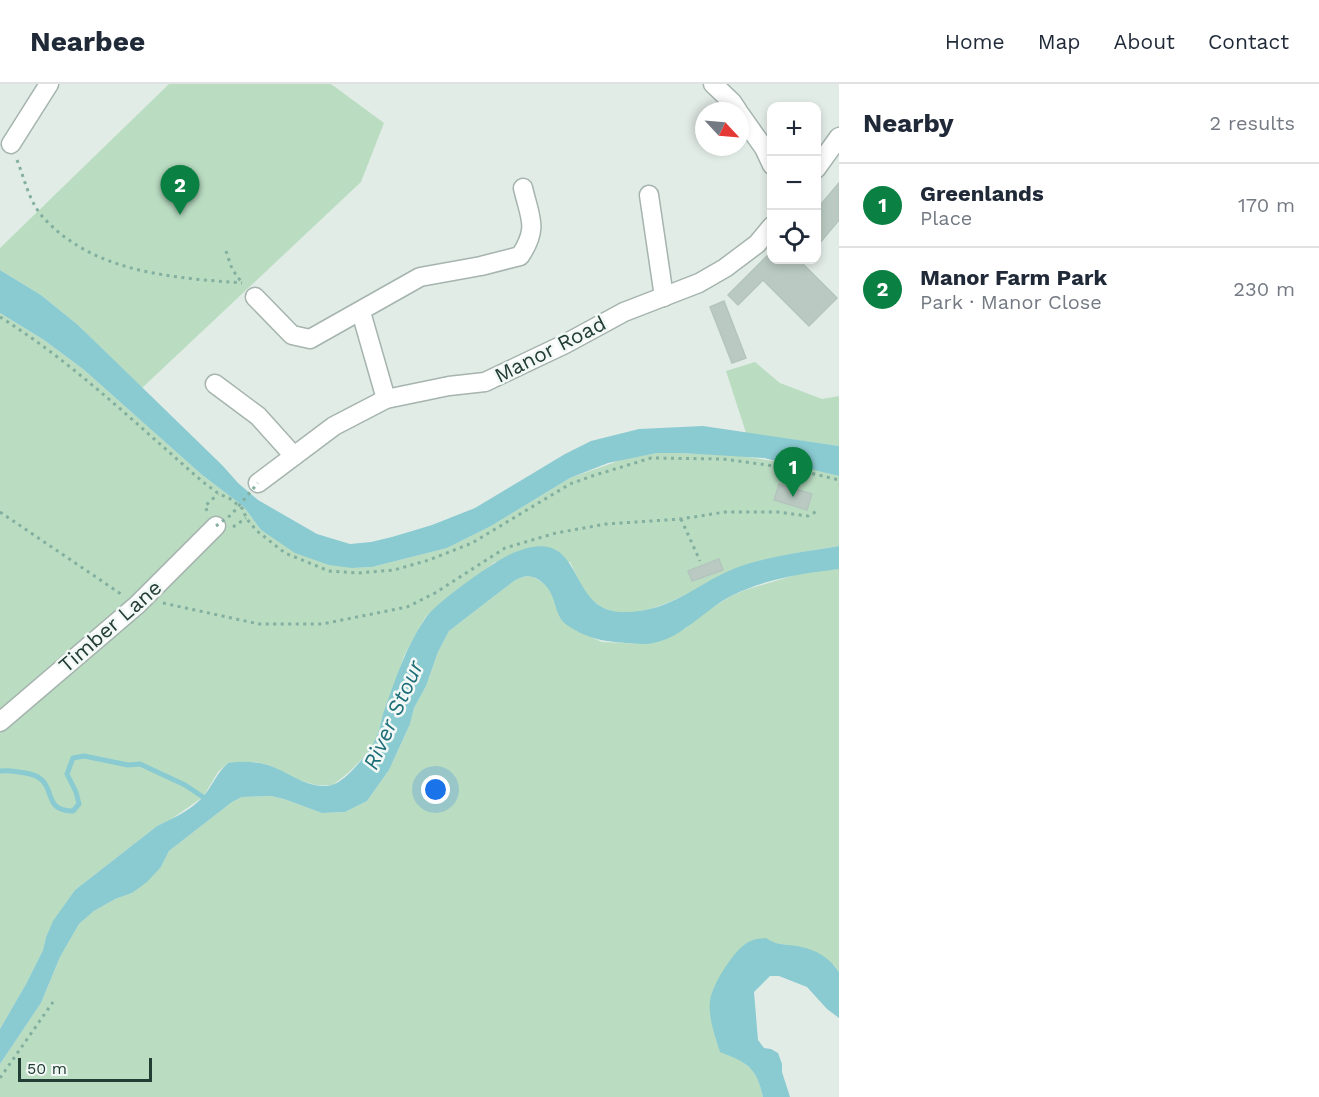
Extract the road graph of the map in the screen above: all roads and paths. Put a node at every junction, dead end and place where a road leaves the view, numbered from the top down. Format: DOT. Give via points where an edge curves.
graph roads {
  1 [pos="49,84"];
  2 [pos="713,84"];
  3 [pos="732,102"];
  4 [pos="749,126"];
  5 [pos="839,137"];
  6 [pos="10,144"];
  7 [pos="767,156"];
  8 [pos="833,156"];
  9 [pos="821,165"];
  10 [pos="523,188"];
  11 [pos="649,195"];
  12 [pos="767,231"];
  13 [pos="226,251"];
  14 [pos="242,283"];
  15 [pos="255,297"];
  16 [pos="663,297"];
  17 [pos="361,312"];
  18 [pos="0,317"];
  19 [pos="215,384"];
  20 [pos="386,399"];
  21 [pos="294,456"];
  22 [pos="839,480"];
  23 [pos="258,483"];
  24 [pos="819,510"];
  25 [pos="0,512"];
  26 [pos="681,519"];
  27 [pos="216,526"];
  28 [pos="700,561"];
  29 [pos="137,605"];
  30 [pos="0,722"];
  31 [pos="52,1002"];
  32 [pos="0,1078"];
  1 -- 6 [label="street"];
  2 -- 3 [label="street"];
  4 -- 7 [label="street"];
  5 -- 8 [label="street"];
  6 -- 14 [label="path" via="36,208 57,231 86,251 140,270"];
  8 -- 9 [label="street"];
  10 -- 17 [label="street" via="533,228 530,242 520,256 420,277"];
  11 -- 16 [label="street"];
  12 -- 16 [label="street, Manor Road" via="757,244 725,268"];
  13 -- 14 [label="path"];
  14 -- 15 [label="path"];
  15 -- 17 [label="street" via="292,335 301,338 310,339"];
  16 -- 20 [label="street, Manor Road" via="624,312 485,382"];
  17 -- 20 [label="street"];
  18 -- 22 [label="path" via="84,378 203,482 243,509 246,518 270,543 329,571 394,570 429,560 472,543 570,484 651,458 723,459"];
  19 -- 21 [label="street" via="258,416"];
  20 -- 21 [label="street, Manor Road" via="334,426"];
  21 -- 23 [label="street, Manor Road"];
  23 -- 27 [label="path, bridge" via="231,515"];
  24 -- 26 [label="path" via="808,516 725,512"];
  25 -- 29 [label="path"];
  26 -- 28 [label="path"];
  26 -- 29 [label="path" via="606,524 531,539 505,548 407,607 322,624 259,624 155,602"];
  27 -- 29 [label="street, Timber Lane"];
  29 -- 30 [label="street, Timber Lane"];
  31 -- 32 [label="path"];
}
